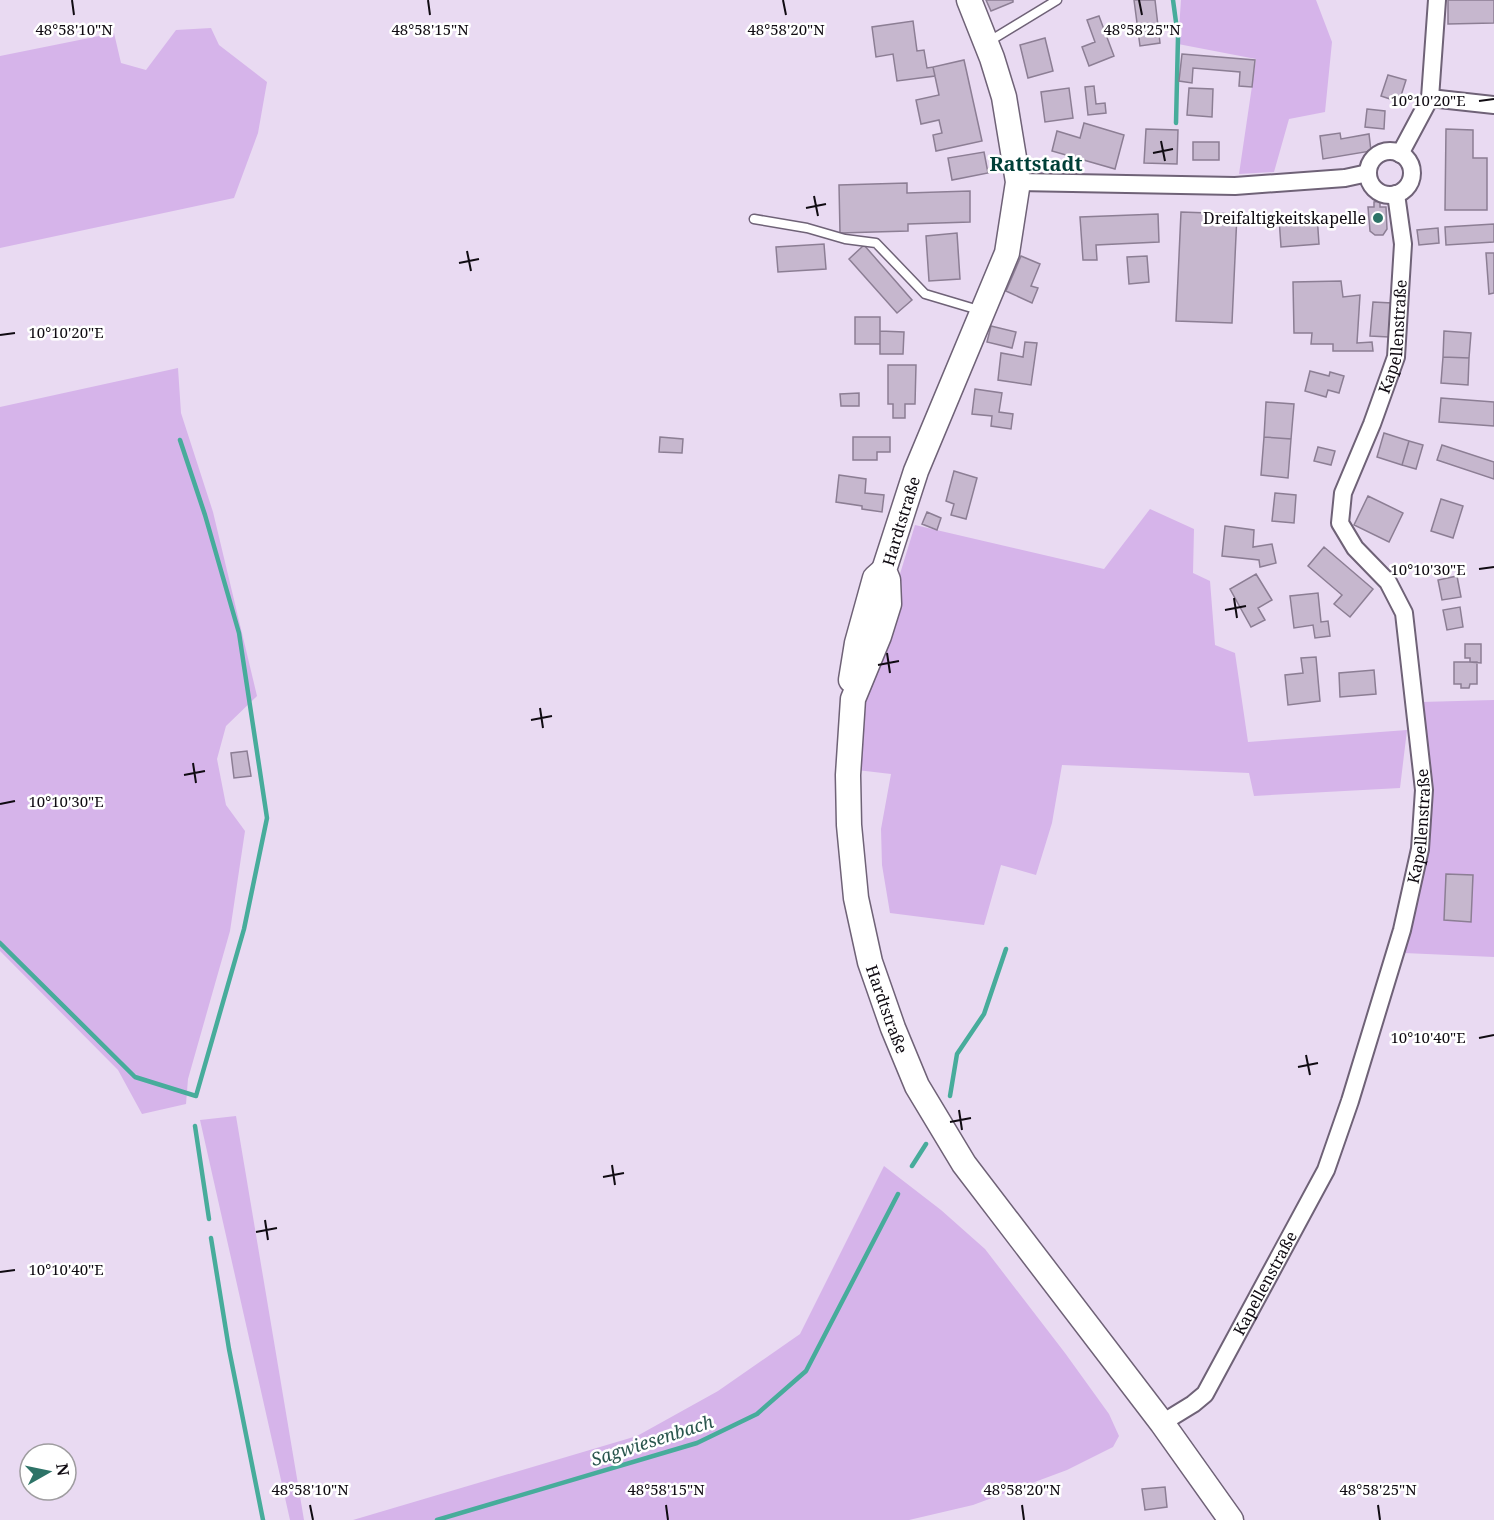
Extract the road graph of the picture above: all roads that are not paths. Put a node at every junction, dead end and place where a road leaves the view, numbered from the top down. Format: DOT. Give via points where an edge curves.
graph roads {
  1 [pos="969,0"];
  2 [pos="1057,0"];
  3 [pos="1437,0"];
  4 [pos="986,43"];
  5 [pos="1430,98"];
  6 [pos="1494,105"];
  7 [pos="1400,154"];
  8 [pos="1368,173"];
  9 [pos="1018,182"];
  10 [pos="1396,194"];
  11 [pos="754,219"];
  12 [pos="983,311"];
  13 [pos="1162,1423"];
  14 [pos="1231,1520"];
  1 -- 4 [label="street, Hardtstraße"];
  2 -- 4 [label="lane"];
  3 -- 5 [label="street"];
  4 -- 9 [label="street, Hardtstraße" via="1004,97"];
  5 -- 6 [label="street"];
  5 -- 7 [label="street"];
  7 -- 8 [label="street" via="1379,154"];
  7 -- 10 [label="street" via="1412,172 1408,186"];
  8 -- 9 [label="street" via="1235,186"];
  8 -- 10 [label="street" via="1374,188 1388,195"];
  9 -- 12 [label="street, Hardtstraße" via="1007,253"];
  10 -- 13 [label="street, Kapellenstraße" via="1403,244 1396,357 1342,493 1340,523 1355,548 1388,582 1404,613 1424,790 1420,849 1402,930 1326,1170 1205,1394"];
  11 -- 12 [label="lane" via="876,243 925,294"];
  12 -- 13 [label="street, Hardtstraße" via="916,471 884,570 889,604 855,694 848,775 856,898 870,962 917,1086 964,1164"];
  13 -- 14 [label="street, Hardtstraße"];
}
